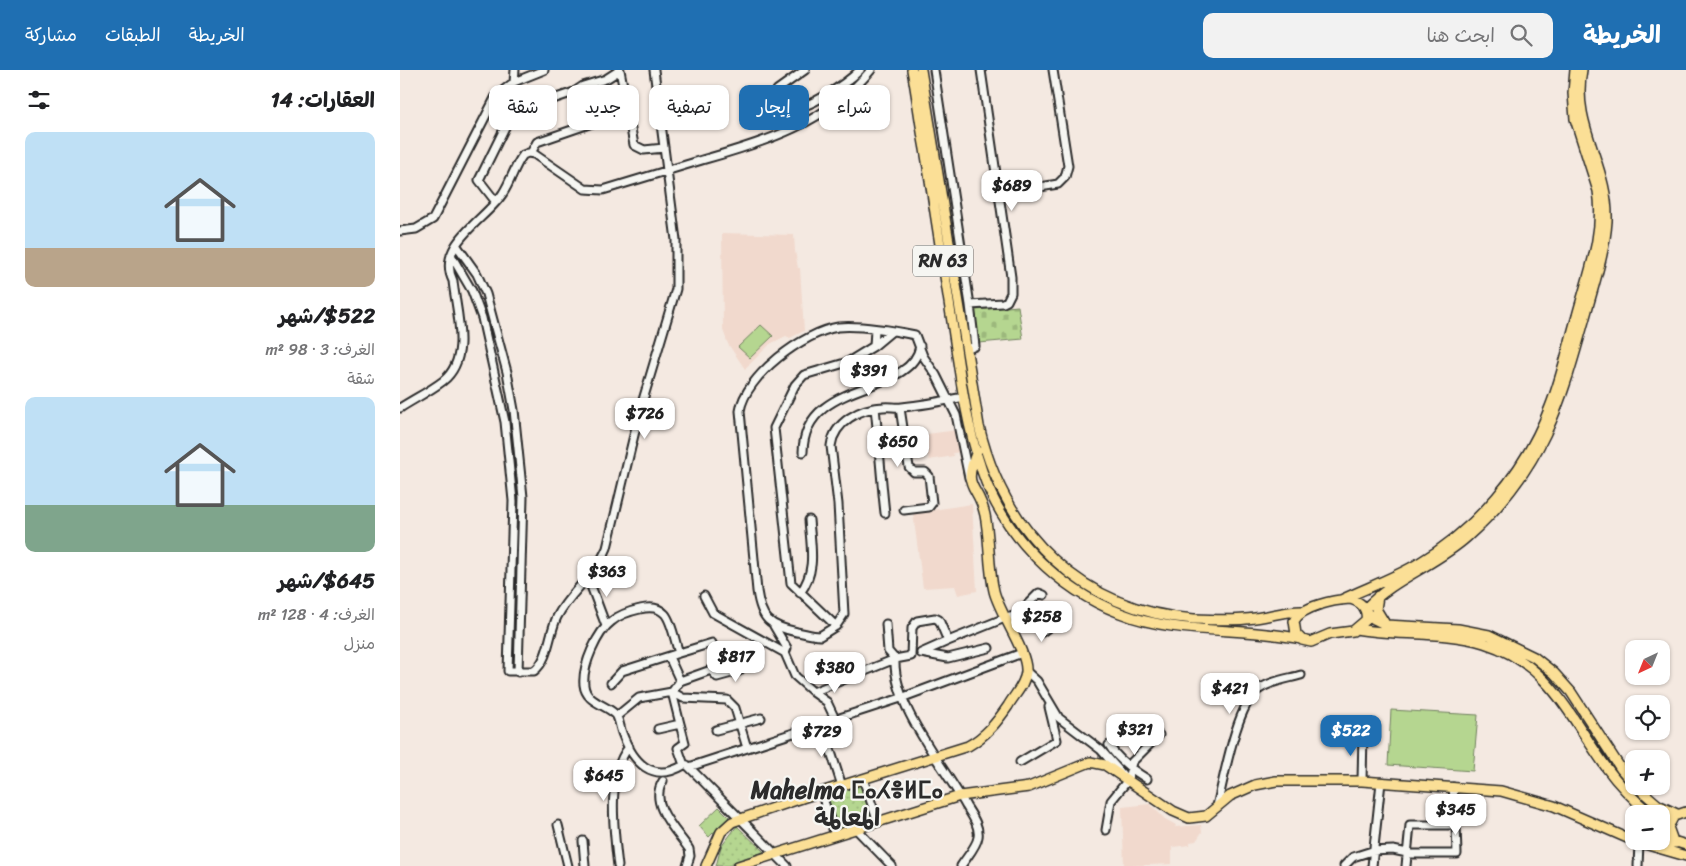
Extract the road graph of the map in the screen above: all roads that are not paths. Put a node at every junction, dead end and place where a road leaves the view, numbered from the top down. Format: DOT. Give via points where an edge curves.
graph roads {
  1 [pos="515,70"];
  2 [pos="544,70"];
  3 [pos="654,70"];
  4 [pos="805,70"];
  5 [pos="860,70"];
  6 [pos="871,70"];
  7 [pos="912,70"];
  8 [pos="921,70"];
  9 [pos="934,70"];
  10 [pos="981,70"];
  11 [pos="1053,70"];
  12 [pos="1575,70"];
  13 [pos="1582,70"];
  14 [pos="514,82"];
  15 [pos="586,85"];
  16 [pos="623,85"];
  17 [pos="567,94"];
  18 [pos="571,130"];
  19 [pos="631,130"];
  20 [pos="664,148"];
  21 [pos="531,153"];
  22 [pos="666,171"];
  23 [pos="998,194"];
  24 [pos="496,202"];
  25 [pos="400,231"];
  26 [pos="456,246"];
  27 [pos="451,255"];
  28 [pos="458,264"];
  29 [pos="453,281"];
  30 [pos="970,305"];
  31 [pos="875,330"];
  32 [pos="892,332"];
  33 [pos="874,346"];
  34 [pos="920,346"];
  35 [pos="966,350"];
  36 [pos="964,397"];
  37 [pos="948,401"];
  38 [pos="400,408"];
  39 [pos="875,408"];
  40 [pos="900,408"];
  41 [pos="982,440"];
  42 [pos="803,452"];
  43 [pos="977,452"];
  44 [pos="982,472"];
  45 [pos="970,481"];
  46 [pos="904,510"];
  47 [pos="885,513"];
  48 [pos="809,520"];
  49 [pos="1406,574"];
  50 [pos="588,578"];
  51 [pos="800,593"];
  52 [pos="1044,595"];
  53 [pos="704,596"];
  54 [pos="1378,596"];
  55 [pos="1341,600"];
  56 [pos="1366,610"];
  57 [pos="1304,611"];
  58 [pos="1283,612"];
  59 [pos="1020,615"];
  60 [pos="1005,618"];
  61 [pos="1061,618"];
  62 [pos="773,624"];
  63 [pos="886,624"];
  64 [pos="606,626"];
  65 [pos="836,626"];
  66 [pos="1390,626"];
  67 [pos="1356,629"];
  68 [pos="1260,632"];
  69 [pos="1301,639"];
  70 [pos="948,641"];
  71 [pos="712,643"];
  72 [pos="989,648"];
  73 [pos="679,653"];
  74 [pos="785,653"];
  75 [pos="921,653"];
  76 [pos="1022,653"];
  77 [pos="911,656"];
  78 [pos="669,657"];
  79 [pos="737,657"];
  80 [pos="896,659"];
  81 [pos="1026,671"];
  82 [pos="518,672"];
  83 [pos="1301,675"];
  84 [pos="680,681"];
  85 [pos="611,683"];
  86 [pos="672,692"];
  87 [pos="812,692"];
  88 [pos="901,698"];
  89 [pos="1047,700"];
  90 [pos="617,716"];
  91 [pos="761,718"];
  92 [pos="835,719"];
  93 [pos="680,724"];
  94 [pos="739,724"];
  95 [pos="822,724"];
  96 [pos="658,728"];
  97 [pos="716,730"];
  98 [pos="1363,733"];
  99 [pos="1159,735"];
  100 [pos="1110,745"];
  101 [pos="628,747"];
  102 [pos="747,748"];
  103 [pos="936,756"];
  104 [pos="1020,762"];
  105 [pos="687,766"];
  106 [pos="1130,767"];
  107 [pos="1625,774"];
  108 [pos="863,779"];
  109 [pos="1147,779"];
  110 [pos="1128,780"];
  111 [pos="663,781"];
  112 [pos="1362,781"];
  113 [pos="1380,782"];
  114 [pos="842,786"];
  115 [pos="1453,787"];
  116 [pos="821,792"];
  117 [pos="1646,795"];
  118 [pos="960,796"];
  119 [pos="1642,805"];
  120 [pos="1658,805"];
  121 [pos="1217,806"];
  122 [pos="1681,813"];
  123 [pos="741,819"];
  124 [pos="1670,821"];
  125 [pos="878,822"];
  126 [pos="558,825"];
  127 [pos="1456,825"];
  128 [pos="855,828"];
  129 [pos="1106,830"];
  130 [pos="835,835"];
  131 [pos="1670,836"];
  132 [pos="1625,837"];
  133 [pos="584,841"];
  134 [pos="1670,843"];
  135 [pos="1676,843"];
  136 [pos="1686,845"];
  137 [pos="1637,850"];
  138 [pos="1665,850"];
  139 [pos="1372,851"];
  140 [pos="1406,853"];
  141 [pos="776,855"];
  142 [pos="1686,856"];
  143 [pos="568,866"];
  144 [pos="585,866"];
  145 [pos="618,866"];
  146 [pos="687,866"];
  147 [pos="706,866"];
  148 [pos="738,866"];
  149 [pos="787,866"];
  150 [pos="892,866"];
  151 [pos="961,866"];
  152 [pos="1344,866"];
  153 [pos="1372,866"];
  154 [pos="1406,866"];
  155 [pos="1638,866"];
  1 -- 14 [label="street"];
  2 -- 14 [label="street"];
  3 -- 20 [label="street"];
  4 -- 5 [label="street" via="777,90 777,97 787,109 798,108 833,91"];
  6 -- 22 [label="street" via="838,103 795,129 738,151"];
  7 -- 36 [label="main road, RN 63"];
  8 -- 35 [label="main road"];
  9 -- 30 [label="street"];
  10 -- 23 [label="street"];
  11 -- 23 [label="street" via="1068,166 1066,177 1058,184"];
  12 -- 49 [label="main road" via="1575,119 1595,179 1600,220 1554,396 1528,453 1494,500 1453,540"];
  13 -- 49 [label="main road" via="1581,114 1602,175 1607,222 1602,256 1563,396 1534,457 1504,500 1459,544"];
  14 -- 25 [label="street" via="496,96 433,219 416,229"];
  15 -- 16 [label="street" via="606,79 620,70"];
  17 -- 24 [label="street" via="512,113 479,180"];
  18 -- 21 [label="street" via="536,142"];
  19 -- 20 [label="street" via="634,145 644,150"];
  20 -- 22 [label="street"];
  21 -- 22 [label="street" via="590,191"];
  21 -- 24 [label="street" via="523,155"];
  22 -- 50 [label="street" via="676,240 676,289 640,410 609,544"];
  23 -- 30 [label="street" via="1011,293 1003,303"];
  24 -- 26 [label="street"];
  26 -- 27 [label="street"];
  26 -- 28 [label="street"];
  26 -- 82 [label="street" via="477,274 486,294 514,410 523,497"];
  27 -- 28 [label="street"];
  27 -- 29 [label="street" via="449,273"];
  28 -- 29 [label="street"];
  28 -- 82 [label="street" via="482,318 506,430 513,502 508,671"];
  29 -- 38 [label="street" via="460,340 458,360 443,381"];
  30 -- 35 [label="street" via="974,346"];
  31 -- 32 [label="street"];
  31 -- 33 [label="street"];
  31 -- 62 [label="street" via="841,327 813,337 769,366 750,386 742,402 757,591 761,611"];
  32 -- 33 [label="street"];
  32 -- 34 [label="street" via="915,335"];
  33 -- 51 [label="street" via="848,362 804,375 795,385 776,423 774,434 790,578"];
  34 -- 37 [label="street"];
  34 -- 42 [label="street" via="915,359 904,368 828,404 809,428"];
  35 -- 41 [label="main road"];
  36 -- 37 [label="street"];
  36 -- 43 [label="main road, RN 63"];
  37 -- 40 [label="street"];
  37 -- 45 [label="street" via="960,428"];
  39 -- 40 [label="street"];
  39 -- 47 [label="street"];
  39 -- 65 [label="street" via="845,421 832,438 844,609"];
  40 -- 46 [label="street" via="909,467 914,472 925,472 929,476 932,503 929,507"];
  41 -- 43 [label="main road"];
  41 -- 58 [label="main road" via="998,483 1029,534 1059,566 1095,590 1134,607 1182,618 1252,619"];
  43 -- 44 [label="main road"];
  43 -- 45 [label="main road" via="970,469"];
  44 -- 45 [label="main road" via="974,474"];
  44 -- 68 [label="main road" via="1004,517 1027,548 1054,574 1085,596 1119,613 1156,624 1194,630"];
  45 -- 60 [label="main road" via="984,513 994,593"];
  48 -- 51 [label="street" via="812,568"];
  49 -- 54 [label="main road"];
  49 -- 55 [label="main road"];
  50 -- 64 [label="street"];
  50 -- 82 [label="street" via="557,617 542,663 534,670"];
  51 -- 65 [label="street"];
  52 -- 59 [label="street" via="1039,593"];
  53 -- 74 [label="street" via="713,613"];
  54 -- 56 [label="main road"];
  54 -- 66 [label="main road" via="1377,614"];
  55 -- 56 [label="main road" via="1356,601"];
  55 -- 57 [label="main road"];
  56 -- 66 [label="main road" via="1378,622"];
  56 -- 67 [label="main road" via="1366,620"];
  57 -- 58 [label="main road"];
  57 -- 69 [label="main road" via="1294,624"];
  58 -- 68 [label="main road" via="1291,619 1287,629"];
  59 -- 60 [label="street"];
  59 -- 61 [label="street" via="1028,617 1042,632"];
  60 -- 70 [label="street"];
  60 -- 76 [label="main road"];
  62 -- 65 [label="street" via="816,636"];
  62 -- 74 [label="street" via="787,648"];
  63 -- 80 [label="street" via="888,651"];
  64 -- 73 [label="street" via="613,619 635,610 658,609 666,614"];
  64 -- 90 [label="street" via="586,662 584,685 586,693"];
  66 -- 107 [label="main road" via="1479,632 1509,642 1534,657 1571,692"];
  67 -- 69 [label="main road" via="1311,642"];
  67 -- 119 [label="main road" via="1467,639 1494,646 1516,657 1537,671 1554,690 1610,772"];
  68 -- 69 [label="main road"];
  70 -- 75 [label="street"];
  70 -- 77 [label="street" via="939,620 917,621 912,628"];
  71 -- 73 [label="street"];
  72 -- 75 [label="street" via="948,658"];
  73 -- 78 [label="street"];
  74 -- 87 [label="street" via="795,676"];
  75 -- 77 [label="street"];
  76 -- 81 [label="main road"];
  76 -- 88 [label="street"];
  77 -- 80 [label="street"];
  78 -- 84 [label="street"];
  78 -- 85 [label="street" via="622,671"];
  79 -- 84 [label="street" via="739,671 717,676 711,670"];
  80 -- 87 [label="street"];
  80 -- 88 [label="street"];
  81 -- 89 [label="street" via="1037,681"];
  81 -- 103 [label="main road" via="1023,683 982,738"];
  83 -- 121 [label="street" via="1266,685 1249,699 1235,736"];
  84 -- 86 [label="street"];
  86 -- 90 [label="street" via="639,698"];
  86 -- 93 [label="street"];
  86 -- 94 [label="street" via="683,698 730,701"];
  87 -- 92 [label="street" via="827,702"];
  88 -- 92 [label="street"];
  88 -- 103 [label="street"];
  89 -- 104 [label="street" via="1056,740"];
  89 -- 110 [label="street" via="1059,718 1101,750"];
  90 -- 101 [label="street"];
  91 -- 94 [label="street"];
  92 -- 95 [label="street"];
  93 -- 96 [label="street"];
  93 -- 105 [label="street" via="685,744 678,748"];
  94 -- 97 [label="street"];
  94 -- 102 [label="street"];
  95 -- 102 [label="street"];
  95 -- 114 [label="street"];
  98 -- 112 [label="street"];
  99 -- 106 [label="street"];
  100 -- 106 [label="street" via="1112,751"];
  101 -- 105 [label="street" via="641,765 652,771 664,773"];
  101 -- 145 [label="street" via="620,760 615,782"];
  102 -- 105 [label="street"];
  103 -- 108 [label="main road"];
  103 -- 118 [label="street"];
  105 -- 123 [label="street"];
  106 -- 109 [label="street"];
  106 -- 110 [label="street"];
  108 -- 114 [label="main road"];
  108 -- 125 [label="street"];
  110 -- 118 [label="main road" via="1105,765 1090,762 1029,787"];
  110 -- 121 [label="main road" via="1186,817 1202,818"];
  110 -- 129 [label="street" via="1111,801"];
  111 -- 146 [label="street" via="658,802 689,848"];
  112 -- 113 [label="main road"];
  112 -- 121 [label="main road" via="1276,781 1244,789"];
  113 -- 115 [label="main road"];
  113 -- 139 [label="street"];
  114 -- 116 [label="main road"];
  115 -- 127 [label="street"];
  115 -- 132 [label="main road" via="1529,797"];
  116 -- 123 [label="main road"];
  116 -- 130 [label="street"];
  117 -- 120 [label="main road"];
  118 -- 125 [label="main road"];
  118 -- 151 [label="street" via="979,831 978,839"];
  122 -- 124 [label="main road"];
  123 -- 141 [label="street"];
  123 -- 147 [label="main road" via="727,825 721,832"];
  125 -- 128 [label="main road"];
  126 -- 143 [label="street"];
  127 -- 140 [label="street" via="1410,825"];
  127 -- 140 [label="street" via="1457,854"];
  128 -- 130 [label="main road"];
  128 -- 150 [label="street"];
  130 -- 141 [label="main road"];
  131 -- 135 [label="main road"];
  133 -- 144 [label="street"];
  134 -- 135 [label="main road"];
  135 -- 136 [label="main road"];
  137 -- 155 [label="street"];
  138 -- 142 [label="main road"];
  139 -- 140 [label="street"];
  139 -- 152 [label="street" via="1353,857"];
  139 -- 153 [label="street"];
  140 -- 154 [label="street"];
  141 -- 148 [label="main road"];
  141 -- 149 [label="street"];
}
